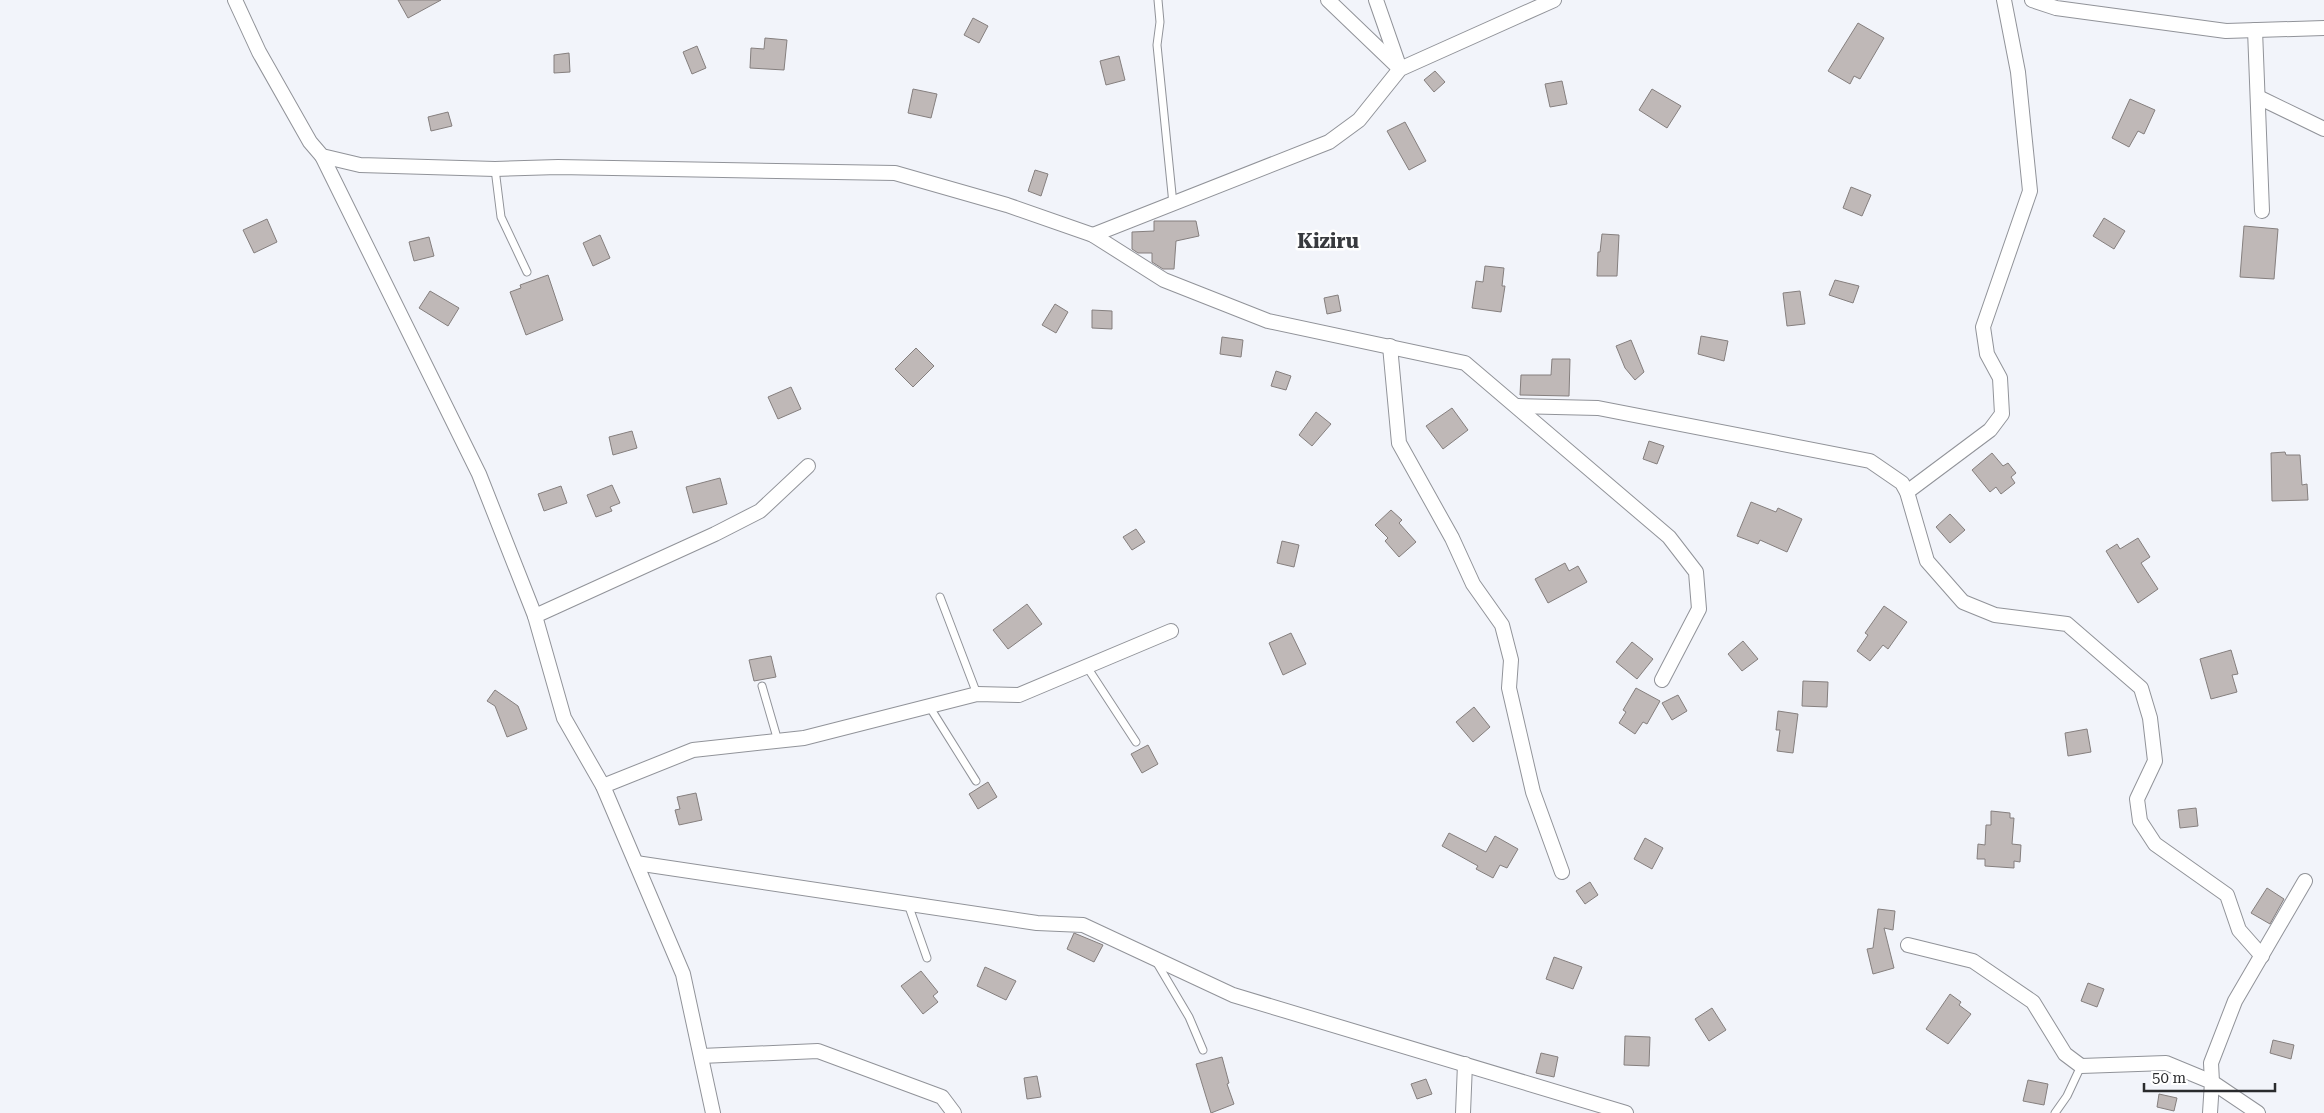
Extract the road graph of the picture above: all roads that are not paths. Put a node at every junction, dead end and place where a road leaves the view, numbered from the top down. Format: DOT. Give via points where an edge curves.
graph roads {
  1 [pos="235,0"];
  2 [pos="1158,0"];
  3 [pos="1328,0"];
  4 [pos="1376,0"];
  5 [pos="1554,0"];
  6 [pos="2004,0"];
  7 [pos="2032,0"];
  8 [pos="2324,28"];
  9 [pos="2255,30"];
  10 [pos="1400,69"];
  11 [pos="2258,96"];
  12 [pos="2324,129"];
  13 [pos="322,156"];
  14 [pos="495,169"];
  15 [pos="1172,204"];
  16 [pos="2262,211"];
  17 [pos="1093,235"];
  18 [pos="527,272"];
  19 [pos="1390,346"];
  20 [pos="1518,406"];
  21 [pos="808,466"];
  22 [pos="1907,492"];
  23 [pos="940,597"];
  24 [pos="535,616"];
  25 [pos="1171,632"];
  26 [pos="1087,667"];
  27 [pos="1662,680"];
  28 [pos="762,686"];
  29 [pos="977,694"];
  30 [pos="929,706"];
  31 [pos="778,741"];
  32 [pos="1136,742"];
  33 [pos="976,781"];
  34 [pos="603,786"];
  35 [pos="636,863"];
  36 [pos="1562,872"];
  37 [pos="2305,881"];
  38 [pos="908,904"];
  39 [pos="1908,945"];
  40 [pos="2262,956"];
  41 [pos="928,958"];
  42 [pos="1154,958"];
  43 [pos="1203,1050"];
  44 [pos="700,1056"];
  45 [pos="1465,1064"];
  46 [pos="2082,1066"];
  47 [pos="2212,1082"];
  48 [pos="713,1113"];
  49 [pos="954,1113"];
  50 [pos="1463,1113"];
  51 [pos="1626,1113"];
  52 [pos="2055,1113"];
  53 [pos="2210,1113"];
  54 [pos="2258,1113"];
  1 -- 13 [label="street" via="259,52 310,142"];
  2 -- 15 [label="lane" via="1157,44"];
  3 -- 10 [label="street"];
  4 -- 10 [label="street"];
  5 -- 10 [label="street"];
  6 -- 22 [label="street" via="2018,72 2030,191 1982,327 1987,354 2000,378 2002,414 1990,430"];
  7 -- 9 [label="street" via="2056,8 2226,31"];
  8 -- 9 [label="street"];
  9 -- 11 [label="street"];
  10 -- 15 [label="street" via="1359,120 1329,142"];
  11 -- 12 [label="street"];
  11 -- 16 [label="street"];
  13 -- 14 [label="street" via="360,164"];
  13 -- 24 [label="street" via="480,474"];
  14 -- 17 [label="street" via="558,167 895,173 1007,205"];
  14 -- 18 [label="lane" via="501,217"];
  15 -- 17 [label="street"];
  17 -- 19 [label="street" via="1164,280 1268,321"];
  19 -- 20 [label="street" via="1465,363"];
  19 -- 36 [label="street" via="1399,443 1452,538 1473,584 1502,625 1511,660 1509,688 1533,792"];
  20 -- 22 [label="street" via="1598,408 1870,461 1902,483"];
  20 -- 27 [label="street" via="1669,537 1696,572 1699,609"];
  21 -- 24 [label="street" via="760,511"];
  22 -- 40 [label="street" via="1927,561 1963,602 1995,615 2067,624 2141,688 2150,718 2155,761 2137,799 2140,821 2155,844 2227,895 2239,930"];
  23 -- 29 [label="lane"];
  24 -- 34 [label="street" via="564,718"];
  25 -- 26 [label="street"];
  26 -- 29 [label="street" via="1019,695"];
  26 -- 32 [label="lane"];
  28 -- 31 [label="lane"];
  29 -- 30 [label="street"];
  30 -- 31 [label="street" via="804,738"];
  30 -- 33 [label="lane"];
  31 -- 34 [label="street" via="694,750"];
  34 -- 35 [label="street"];
  35 -- 38 [label="street"];
  35 -- 44 [label="street" via="683,974"];
  37 -- 40 [label="street"];
  38 -- 41 [label="lane"];
  38 -- 42 [label="street" via="1037,923 1084,925"];
  39 -- 46 [label="street" via="1973,961 2026,997 2033,1002 2065,1054"];
  40 -- 47 [label="street" via="2235,1001 2211,1063"];
  42 -- 43 [label="lane" via="1189,1017"];
  42 -- 45 [label="street" via="1233,995"];
  44 -- 48 [label="street"];
  44 -- 49 [label="street" via="818,1051 942,1097"];
  45 -- 50 [label="street"];
  45 -- 51 [label="street"];
  46 -- 47 [label="street" via="2166,1063"];
  46 -- 52 [label="lane"];
  47 -- 53 [label="street"];
  47 -- 54 [label="street"];
}
